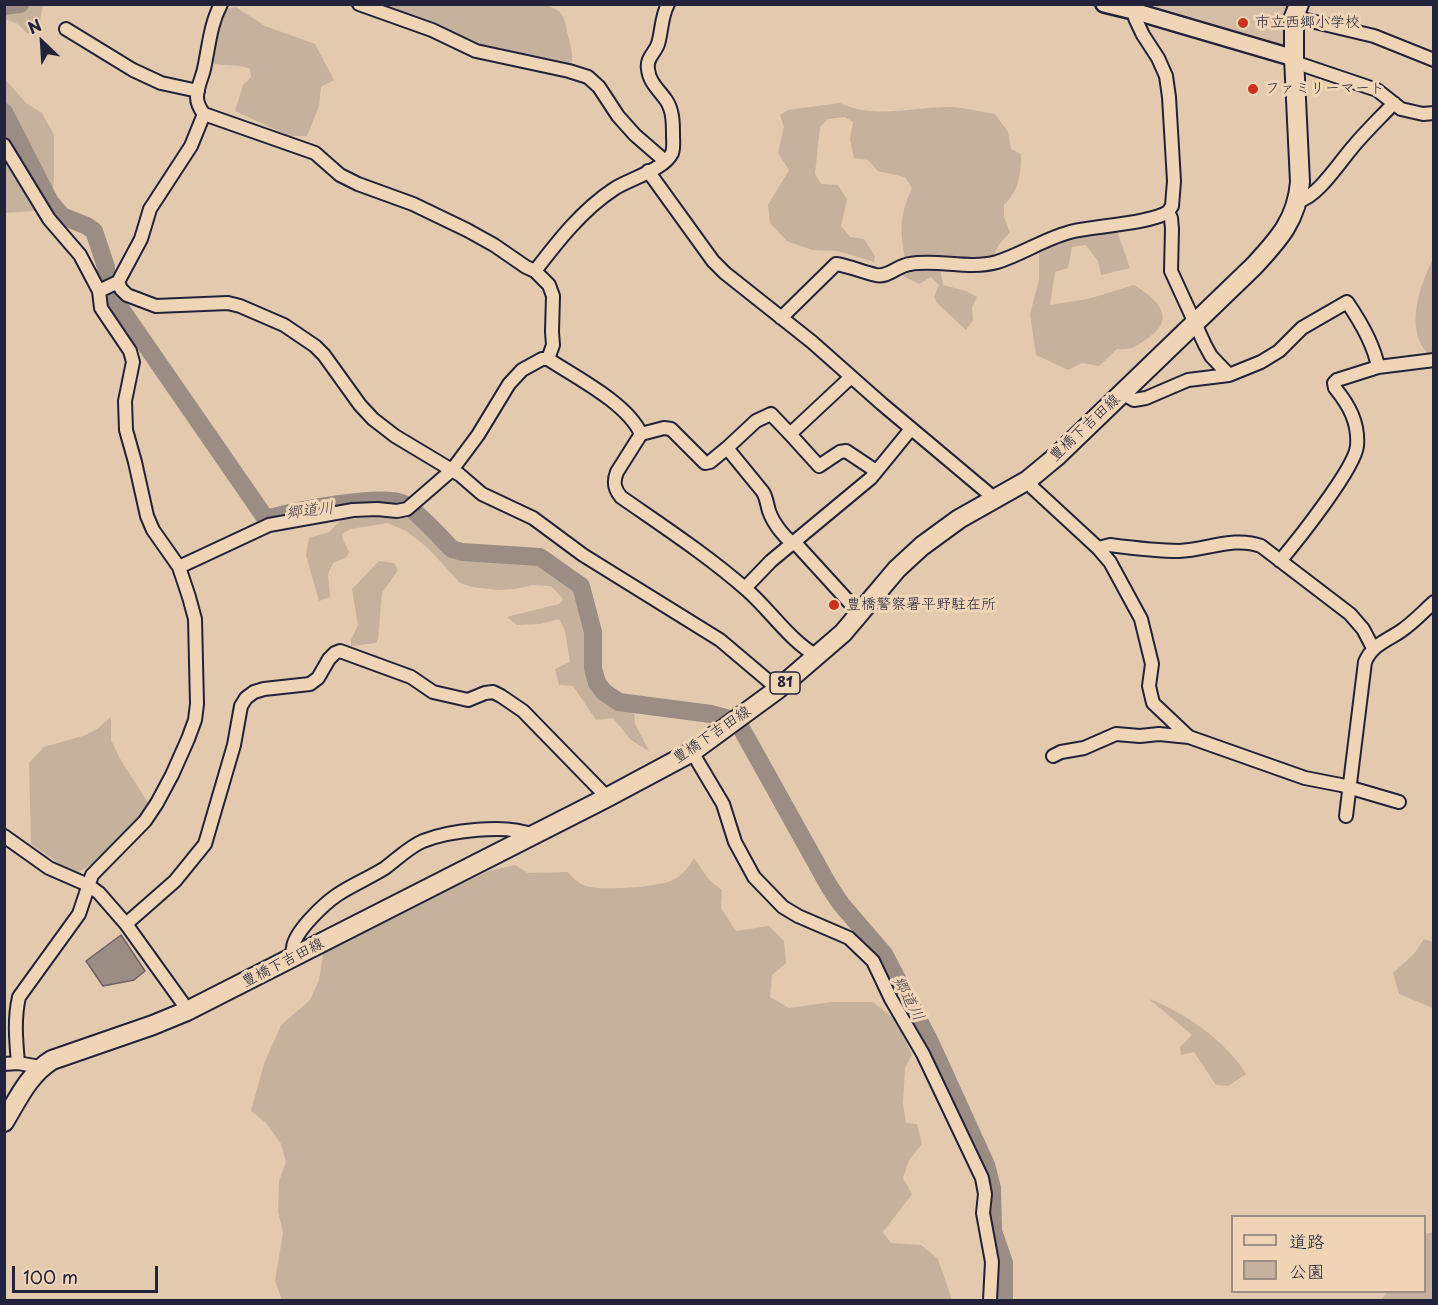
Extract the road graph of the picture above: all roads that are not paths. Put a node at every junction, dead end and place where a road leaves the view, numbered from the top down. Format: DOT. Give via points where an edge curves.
graph roads {
  1 [pos="221,4"];
  2 [pos="359,4"];
  3 [pos="668,4"];
  4 [pos="1104,4"];
  5 [pos="1296,11"];
  6 [pos="1137,12"];
  7 [pos="66,29"];
  8 [pos="1294,58"];
  9 [pos="1434,60"];
  10 [pos="198,91"];
  11 [pos="1394,103"];
  12 [pos="1434,113"];
  13 [pos="204,114"];
  14 [pos="4,145"];
  15 [pos="665,161"];
  16 [pos="648,171"];
  17 [pos="1299,201"];
  18 [pos="1168,212"];
  19 [pos="535,271"];
  20 [pos="109,286"];
  21 [pos="781,318"];
  22 [pos="1195,323"];
  23 [pos="548,359"];
  24 [pos="1434,360"];
  25 [pos="1378,367"];
  26 [pos="1229,375"];
  27 [pos="851,376"];
  28 [pos="1122,393"];
  29 [pos="911,429"];
  30 [pos="641,434"];
  31 [pos="790,434"];
  32 [pos="727,448"];
  33 [pos="452,470"];
  34 [pos="876,471"];
  35 [pos="1028,480"];
  36 [pos="992,500"];
  37 [pos="793,544"];
  38 [pos="1098,548"];
  39 [pos="1281,561"];
  40 [pos="179,567"];
  41 [pos="744,588"];
  42 [pos="1434,602"];
  43 [pos="860,614"];
  44 [pos="1373,648"];
  45 [pos="817,656"];
  46 [pos="778,689"];
  47 [pos="1189,737"];
  48 [pos="692,752"];
  49 [pos="1053,756"];
  50 [pos="1348,788"];
  51 [pos="606,798"];
  52 [pos="1399,802"];
  53 [pos="1346,816"];
  54 [pos="4,836"];
  55 [pos="532,836"];
  56 [pos="88,885"];
  57 [pos="126,924"];
  58 [pos="294,957"];
  59 [pos="187,1011"];
  60 [pos="18,1063"];
  61 [pos="4,1064"];
  62 [pos="40,1067"];
  63 [pos="4,1122"];
  64 [pos="990,1300"];
  1 -- 10 [label="street" via="209,35"];
  2 -- 15 [label="street" via="432,30 476,51 588,77 635,135"];
  3 -- 15 [label="street" via="658,45 648,60 654,86 671,111 672,153"];
  4 -- 6 [label="street"];
  5 -- 8 [label="main road, 豊橋下吉田線 / 81"];
  5 -- 9 [label="street"];
  6 -- 8 [label="street"];
  6 -- 18 [label="street" via="1135,18 1166,76 1174,181"];
  7 -- 10 [label="street" via="133,70 161,83"];
  8 -- 11 [label="street" via="1300,64 1377,90"];
  8 -- 17 [label="main road, 豊橋下吉田線 / 81"];
  10 -- 13 [label="street"];
  11 -- 12 [label="street" via="1401,109"];
  11 -- 17 [label="street" via="1331,174"];
  13 -- 19 [label="street" via="315,153 340,175 456,224"];
  13 -- 20 [label="street" via="191,146 150,209 141,239"];
  14 -- 20 [label="street" via="49,219"];
  15 -- 16 [label="street"];
  16 -- 19 [label="street" via="621,185 586,212"];
  16 -- 21 [label="street" via="713,261"];
  17 -- 22 [label="main road, 豊橋下吉田線 / 81" via="1276,243"];
  18 -- 21 [label="street" via="1153,218 1071,231 1020,254 977,266 907,264 877,276 836,264"];
  18 -- 22 [label="street" via="1172,228 1171,271"];
  19 -- 23 [label="street" via="549,285 553,296 553,345"];
  20 -- 33 [label="street" via="156,306 228,303 274,320 324,355 373,419"];
  20 -- 40 [label="street" via="101,308 125,341 133,362 125,401 126,430 147,516"];
  21 -- 27 [label="street"];
  22 -- 26 [label="street" via="1211,356"];
  22 -- 28 [label="main road, 豊橋下吉田線 / 81"];
  23 -- 30 [label="street" via="626,412"];
  23 -- 33 [label="street" via="522,370 509,384"];
  24 -- 25 [label="street"];
  25 -- 26 [label="street" via="1359,320 1347,302 1302,328 1272,356"];
  25 -- 39 [label="street" via="1334,383 1351,410 1356,452 1327,500"];
  26 -- 28 [label="street" via="1188,380 1146,398 1134,400"];
  27 -- 29 [label="street"];
  27 -- 31 [label="street"];
  28 -- 35 [label="main road, 豊橋下吉田線 / 81"];
  29 -- 34 [label="street"];
  29 -- 36 [label="street"];
  30 -- 32 [label="street" via="671,429 705,463"];
  30 -- 41 [label="street" via="614,478 616,492"];
  31 -- 32 [label="street" via="771,414 756,421"];
  31 -- 34 [label="street" via="819,466 846,452"];
  32 -- 37 [label="street" via="763,492 771,515"];
  33 -- 40 [label="street" via="410,508 353,510 270,525"];
  33 -- 46 [label="street" via="482,494 533,518 584,555 720,640"];
  34 -- 37 [label="street"];
  35 -- 36 [label="main road, 豊橋下吉田線 / 81"];
  35 -- 38 [label="street"];
  36 -- 43 [label="main road, 豊橋下吉田線 / 81" via="922,546"];
  37 -- 41 [label="street"];
  37 -- 43 [label="street"];
  38 -- 39 [label="street" via="1110,545 1179,551 1250,542"];
  38 -- 47 [label="street" via="1110,562 1141,619 1152,664 1149,686 1153,703"];
  39 -- 44 [label="street" via="1350,614"];
  40 -- 56 [label="street" via="195,619 195,720 157,803 92,875"];
  41 -- 45 [label="street" via="792,637"];
  42 -- 44 [label="street" via="1402,630"];
  43 -- 45 [label="main road, 豊橋下吉田線 / 81"];
  44 -- 50 [label="street" via="1365,662"];
  45 -- 46 [label="main road, 豊橋下吉田線 / 81"];
  46 -- 48 [label="main road, 豊橋下吉田線 / 81"];
  47 -- 49 [label="street" via="1116,734"];
  47 -- 50 [label="street" via="1296,775"];
  48 -- 51 [label="main road, 豊橋下吉田線 / 81"];
  48 -- 64 [label="street" via="719,796 740,855 753,877 783,907 849,938 873,961 982,1178 983,1213 991,1255"];
  50 -- 52 [label="street"];
  50 -- 53 [label="street"];
  51 -- 55 [label="main road, 豊橋下吉田線 / 81"];
  51 -- 57 [label="street" via="523,711 501,696 493,692 468,699 433,692 411,676 340,651 334,653 310,684 264,688 246,698 205,844 175,881"];
  54 -- 56 [label="street" via="49,868"];
  55 -- 58 [label="main road, 豊橋下吉田線 / 81"];
  55 -- 58 [label="street" via="499,829 472,830 420,842 336,896 297,936 292,947"];
  56 -- 57 [label="street"];
  56 -- 60 [label="street" via="79,914 19,997 15,1030"];
  57 -- 59 [label="street"];
  58 -- 59 [label="main road, 豊橋下吉田線 / 81"];
  59 -- 62 [label="main road, 豊橋下吉田線 / 81"];
  60 -- 61 [label="street"];
  60 -- 62 [label="street"];
  62 -- 63 [label="main road, 豊橋下吉田線 / 81"];
}
